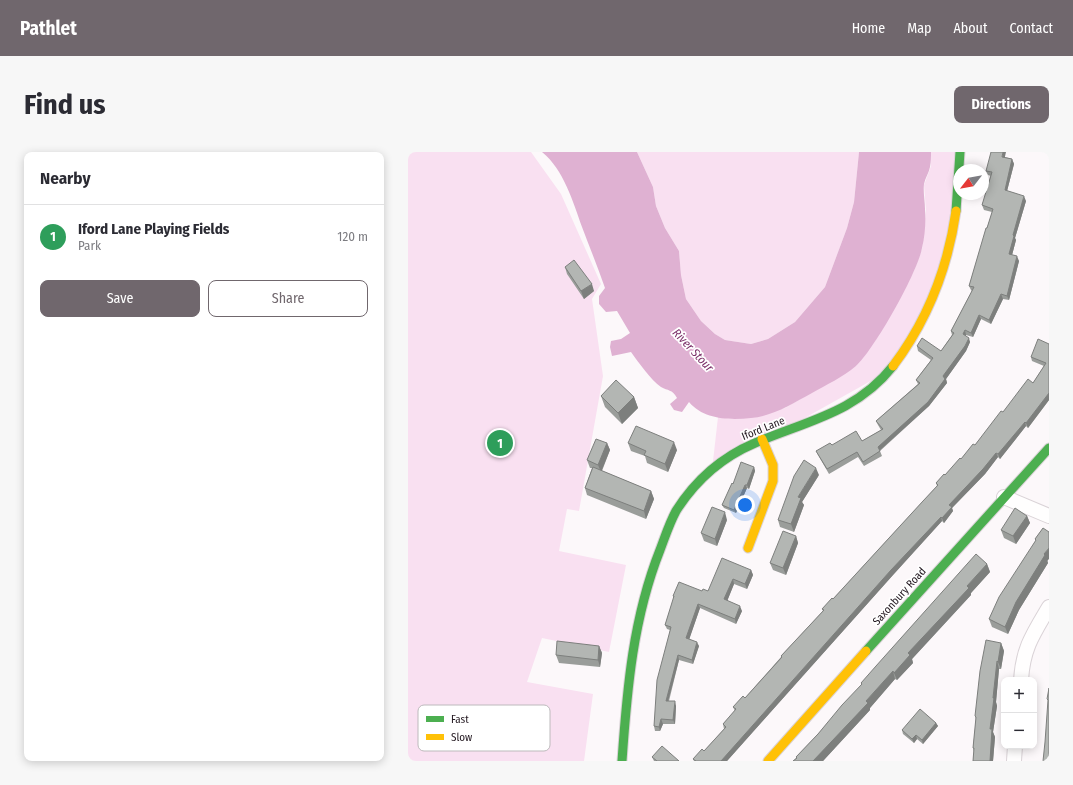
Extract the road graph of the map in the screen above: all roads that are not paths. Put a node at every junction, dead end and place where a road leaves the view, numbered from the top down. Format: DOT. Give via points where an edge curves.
graph roads {
  1 [pos="960,152"];
  2 [pos="762,439"];
  3 [pos="1049,448"];
  4 [pos="1004,497"];
  5 [pos="1049,516"];
  6 [pos="748,548"];
  7 [pos="1049,607"];
  8 [pos="1021,677"];
  9 [pos="1015,749"];
  10 [pos="622,761"];
  11 [pos="768,761"];
  12 [pos="1014,761"];
  1 -- 2 [label="street, Iford Lane" via="955,217 945,264 929,306 910,343 892,369 854,402 829,415"];
  2 -- 6 [label="street" via="772,465 773,481"];
  2 -- 10 [label="street, Iford Lane" via="728,456 703,478 677,510 658,553 643,596 634,635"];
  3 -- 4 [label="street, Saxonbury Road"];
  4 -- 5 [label="street"];
  4 -- 11 [label="street, Saxonbury Road"];
  7 -- 8 [label="street" via="1030,639 1022,663"];
  9 -- 12 [label="street"];
}
